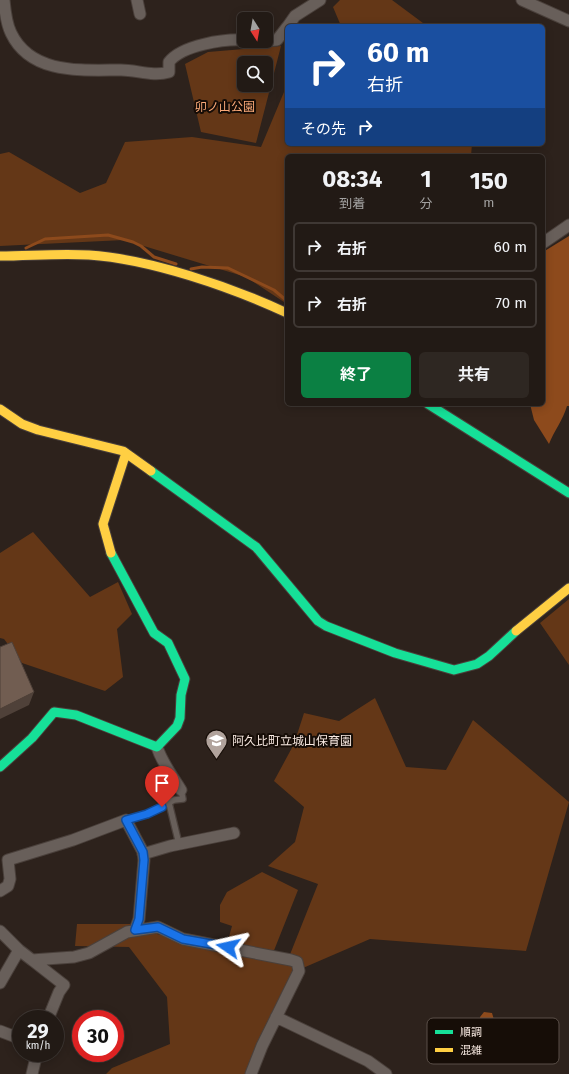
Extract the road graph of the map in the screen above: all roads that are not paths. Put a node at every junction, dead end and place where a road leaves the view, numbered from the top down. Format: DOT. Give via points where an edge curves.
graph roads {
  1 [pos="4,0"];
  2 [pos="137,0"];
  3 [pos="320,0"];
  4 [pos="522,0"];
  5 [pos="140,14"];
  6 [pos="569,21"];
  7 [pos="289,24"];
  8 [pos="285,30"];
  9 [pos="237,40"];
  10 [pos="273,40"];
  11 [pos="569,226"];
  12 [pos="545,242"];
  13 [pos="0,256"];
  14 [pos="285,312"];
  15 [pos="431,406"];
  16 [pos="0,409"];
  17 [pos="126,453"];
  18 [pos="569,493"];
  19 [pos="569,588"];
  20 [pos="157,747"];
  21 [pos="0,767"];
  22 [pos="181,790"];
  23 [pos="169,803"];
  24 [pos="126,820"];
  25 [pos="234,833"];
  26 [pos="179,844"];
  27 [pos="143,854"];
  28 [pos="0,891"];
  29 [pos="135,930"];
  30 [pos="0,931"];
  31 [pos="19,950"];
  32 [pos="32,960"];
  33 [pos="0,983"];
  34 [pos="52,1010"];
  35 [pos="276,1017"];
  36 [pos="0,1031"];
  37 [pos="12,1036"];
  38 [pos="35,1062"];
  39 [pos="32,1074"];
  40 [pos="251,1074"];
  41 [pos="386,1074"];
  1 -- 9 [label="street" via="10,32 27,56 68,69 163,74 169,72 169,62 173,57 182,52"];
  2 -- 5 [label="street"];
  3 -- 7 [label="street" via="295,16"];
  4 -- 6 [label="street"];
  8 -- 10 [label="street" via="277,40"];
  11 -- 12 [label="street"];
  13 -- 14 [label="street" via="99,256 123,259 229,290"];
  15 -- 18 [label="street"];
  16 -- 17 [label="street" via="22,424 38,430"];
  17 -- 19 [label="street" via="256,547 318,621 395,652 445,668 454,670 477,664"];
  17 -- 20 [label="street" via="103,524 108,546 154,633 168,643 185,679 177,726"];
  20 -- 21 [label="street" via="76,715 54,712 23,748"];
  20 -- 22 [label="street" via="162,761"];
  22 -- 23 [label="lane" via="183,798"];
  23 -- 24 [label="lane" via="147,814"];
  23 -- 26 [label="lane"];
  24 -- 27 [label="street"];
  24 -- 28 [label="street" via="8,860 10,879 8,886"];
  25 -- 26 [label="street"];
  26 -- 27 [label="street"];
  27 -- 29 [label="street" via="144,872 139,919"];
  29 -- 32 [label="street" via="118,936 88,953"];
  29 -- 35 [label="street" via="158,927 183,939 297,962 299,971"];
  30 -- 31 [label="street"];
  31 -- 32 [label="street"];
  31 -- 33 [label="street"];
  32 -- 34 [label="street" via="64,985"];
  35 -- 40 [label="street"];
  35 -- 41 [label="street" via="368,1061"];
  36 -- 37 [label="street"];
  38 -- 39 [label="street"];
}
